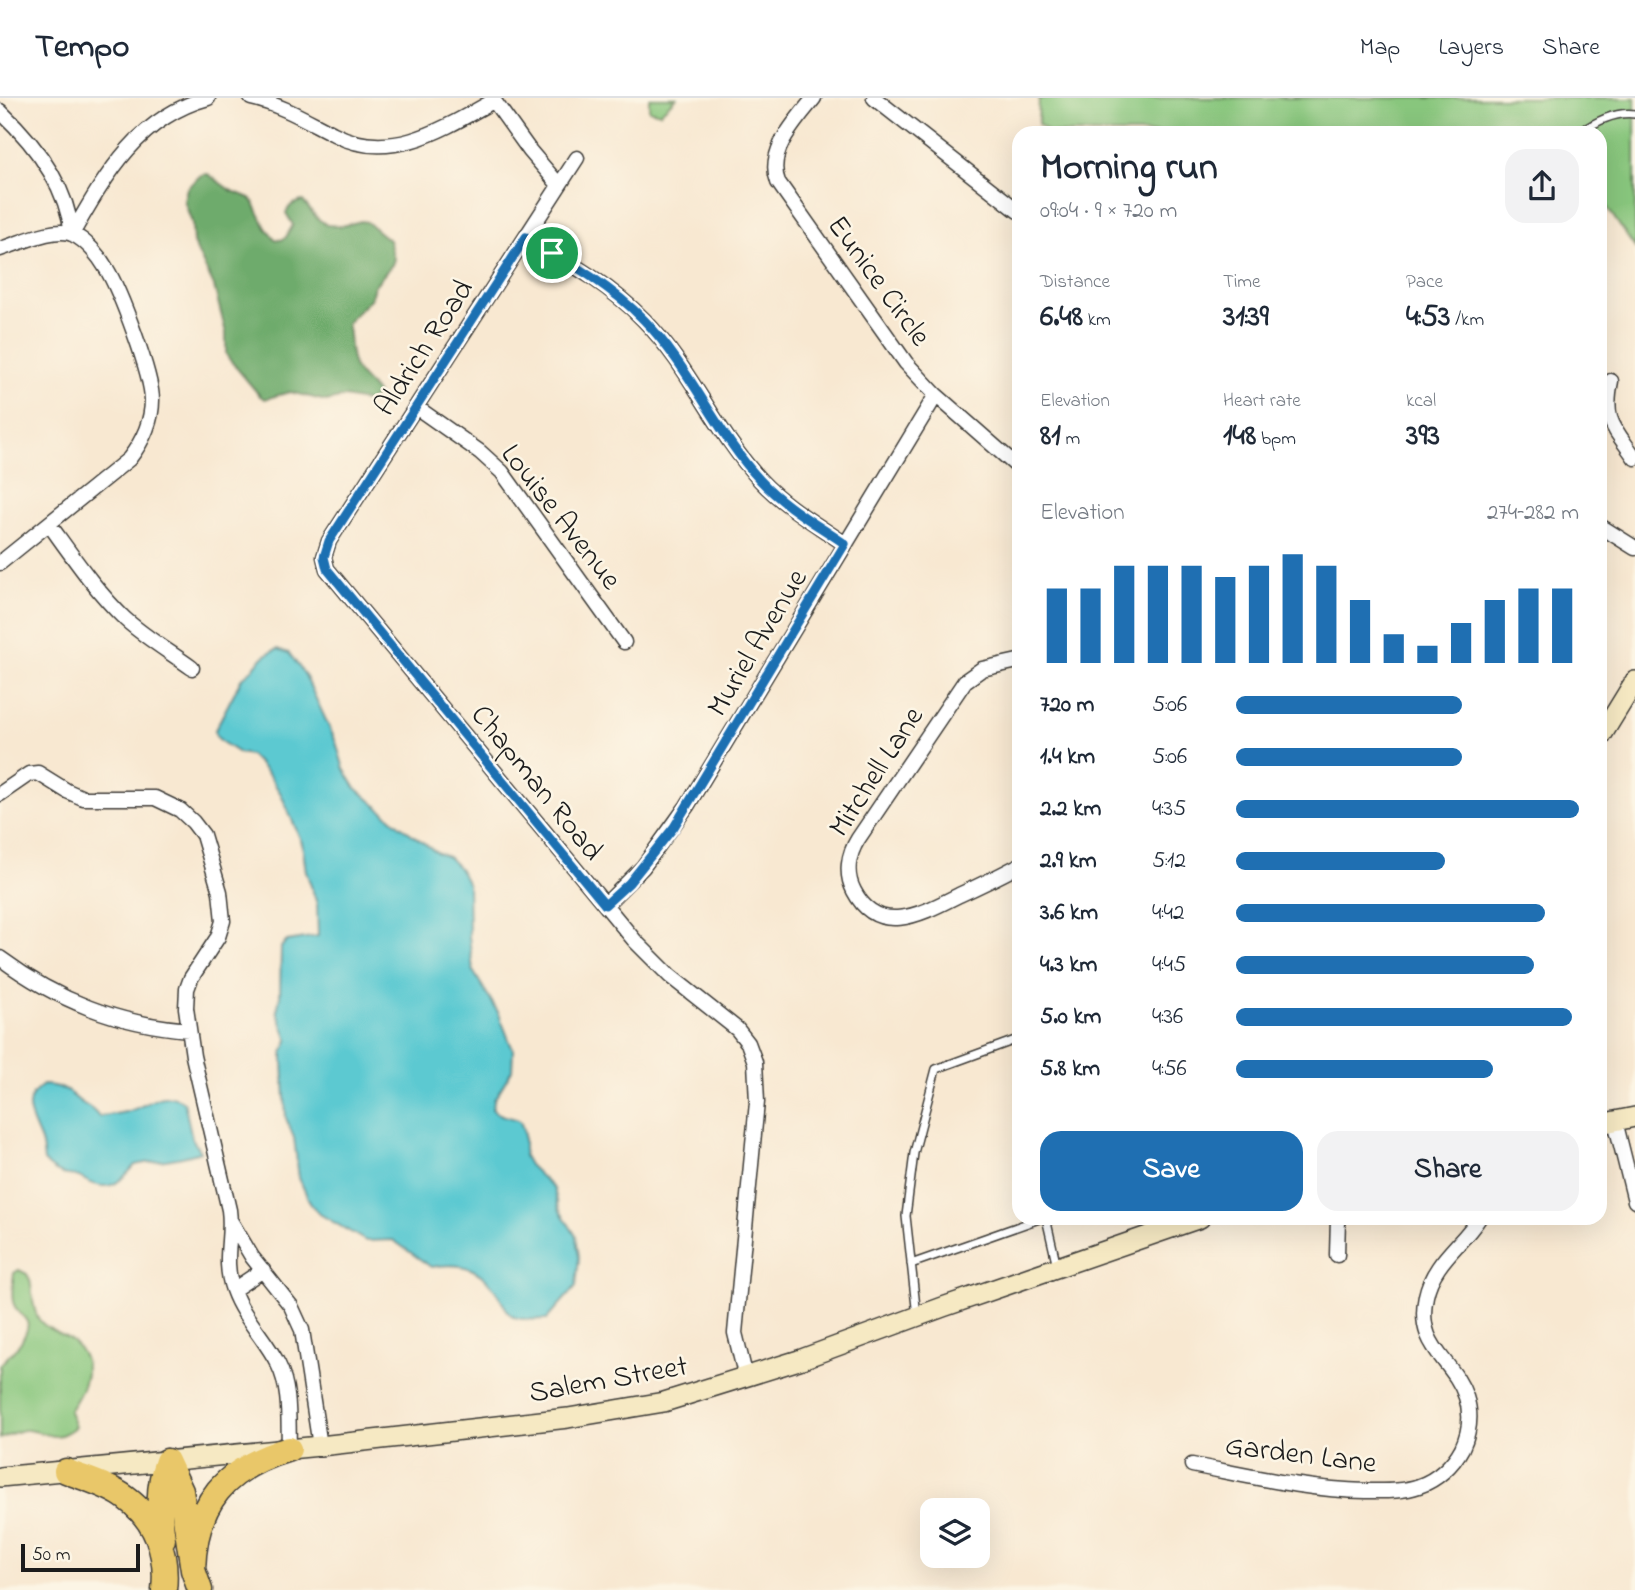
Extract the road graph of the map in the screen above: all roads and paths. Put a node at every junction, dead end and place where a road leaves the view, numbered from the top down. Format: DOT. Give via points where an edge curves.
graph roads {
  1 [pos="208,98"];
  2 [pos="251,98"];
  3 [pos="814,98"];
  4 [pos="874,98"];
  5 [pos="493,99"];
  6 [pos="0,111"];
  7 [pos="1635,114"];
  8 [pos="1593,126"];
  9 [pos="577,158"];
  10 [pos="559,186"];
  11 [pos="1012,206"];
  12 [pos="72,234"];
  13 [pos="526,237"];
  14 [pos="0,249"];
  15 [pos="1611,381"];
  16 [pos="936,395"];
  17 [pos="416,407"];
  18 [pos="1635,458"];
  19 [pos="1012,462"];
  20 [pos="49,524"];
  21 [pos="1607,530"];
  22 [pos="845,544"];
  23 [pos="1635,548"];
  24 [pos="0,563"];
  25 [pos="327,569"];
  26 [pos="624,642"];
  27 [pos="1012,663"];
  28 [pos="192,668"];
  29 [pos="1635,681"];
  30 [pos="1607,727"];
  31 [pos="0,794"];
  32 [pos="1012,869"];
  33 [pos="605,905"];
  34 [pos="0,958"];
  35 [pos="189,1030"];
  36 [pos="1012,1042"];
  37 [pos="1635,1117"];
  38 [pos="1607,1123"];
  39 [pos="1635,1201"];
  40 [pos="230,1220"];
  41 [pos="1024,1225"];
  42 [pos="1046,1225"];
  43 [pos="1179,1225"];
  44 [pos="1338,1225"];
  45 [pos="1473,1225"];
  46 [pos="1337,1255"];
  47 [pos="911,1264"];
  48 [pos="1057,1266"];
  49 [pos="263,1270"];
  50 [pos="233,1290"];
  51 [pos="917,1316"];
  52 [pos="746,1378"];
  53 [pos="320,1447"];
  54 [pos="289,1449"];
  55 [pos="167,1461"];
  56 [pos="1192,1465"];
  57 [pos="66,1471"];
  58 [pos="0,1476"];
  59 [pos="164,1555"];
  60 [pos="196,1580"];
  61 [pos="164,1590"];
  1 -- 12 [label="street" via="174,110 141,134 109,174"];
  2 -- 5 [label="street" via="282,107 350,142 379,146 430,135"];
  3 -- 16 [label="street, Eunice Circle" via="779,147 776,176 888,339"];
  4 -- 11 [label="street"];
  5 -- 10 [label="street"];
  6 -- 12 [label="street" via="35,151 60,190"];
  7 -- 8 [label="lane" via="1613,116"];
  9 -- 10 [label="street, Aldrich Road"];
  10 -- 13 [label="street, Aldrich Road"];
  12 -- 14 [label="street" via="55,233"];
  12 -- 20 [label="street" via="98,256 114,283 146,371 151,411 144,436 129,458"];
  13 -- 17 [label="street, Aldrich Road"];
  13 -- 22 [label="street" via="609,289 643,319 759,479"];
  15 -- 18 [label="street" via="1609,418"];
  16 -- 19 [label="street, Eunice Circle"];
  16 -- 22 [label="street, Muriel Avenue"];
  17 -- 25 [label="street, Aldrich Road" via="329,541 324,557"];
  17 -- 26 [label="street, Louise Avenue" via="502,472"];
  20 -- 24 [label="street"];
  20 -- 28 [label="street" via="113,607"];
  21 -- 23 [label="street"];
  22 -- 33 [label="street, Muriel Avenue" via="674,827"];
  25 -- 33 [label="street, Chapman Road"];
  27 -- 32 [label="street, Mitchell Lane" via="982,669 965,681 858,839 849,871 852,887 865,905 879,915 901,919 923,914"];
  29 -- 30 [label="main road"];
  31 -- 35 [label="street" via="38,773 83,798 155,799 180,810 199,828 220,892 223,921 187,989"];
  33 -- 52 [label="street, Chapman Road" via="662,969 737,1028 753,1055 757,1102 735,1333"];
  34 -- 35 [label="street" via="42,988 79,1006"];
  35 -- 40 [label="street"];
  36 -- 47 [label="lane" via="936,1069 914,1153 906,1216"];
  37 -- 38 [label="main road"];
  38 -- 39 [label="street"];
  40 -- 49 [label="street"];
  40 -- 50 [label="street" via="227,1253"];
  41 -- 47 [label="lane"];
  42 -- 48 [label="lane"];
  43 -- 48 [label="main road, Salem Street"];
  44 -- 46 [label="street"];
  45 -- 56 [label="street, Garden Lane" via="1432,1278 1424,1315 1433,1348 1461,1386 1470,1417 1459,1455 1446,1469 1409,1489 1344,1491"];
  47 -- 51 [label="lane"];
  48 -- 51 [label="main road, Salem Street"];
  49 -- 50 [label="street"];
  49 -- 53 [label="street" via="291,1306 302,1330"];
  50 -- 54 [label="street" via="281,1370"];
  51 -- 52 [label="main road, Salem Street"];
  52 -- 53 [label="main road, Salem Street" via="635,1408"];
  53 -- 54 [label="main road, Salem Street"];
  54 -- 55 [label="main road, Salem Street"];
  54 -- 60 [label="highway" via="252,1462 220,1487 200,1525"];
  55 -- 57 [label="main road, Salem Street"];
  55 -- 59 [label="highway" via="159,1498"];
  55 -- 60 [label="highway" via="181,1491"];
  57 -- 58 [label="main road, Salem Street"];
  57 -- 59 [label="highway" via="126,1498 150,1524"];
  59 -- 61 [label="highway"];
}
